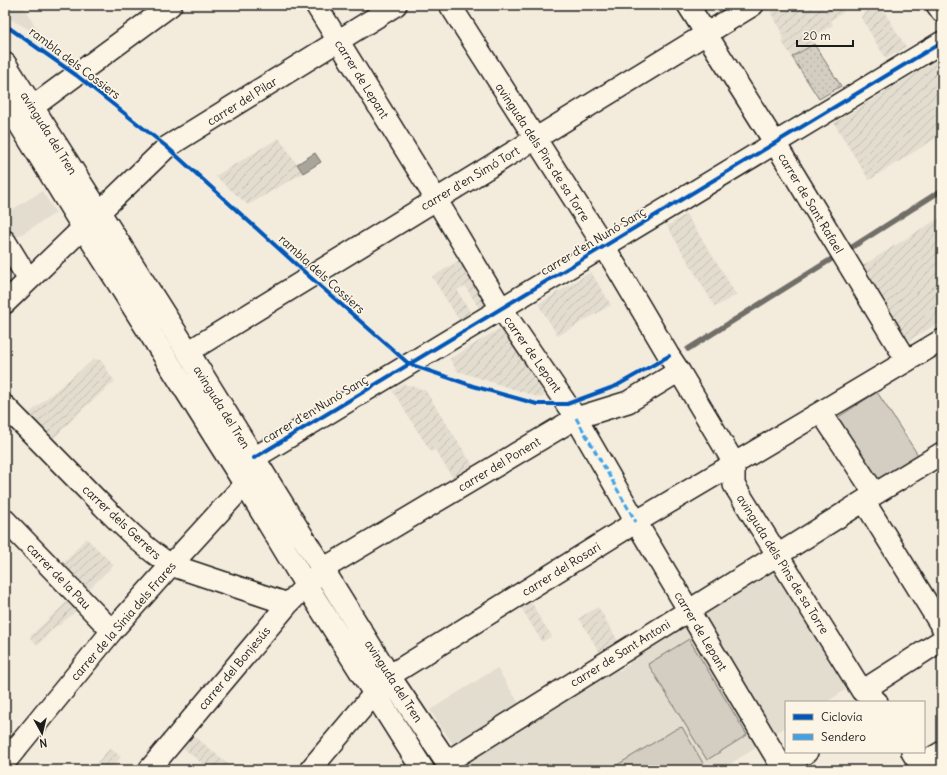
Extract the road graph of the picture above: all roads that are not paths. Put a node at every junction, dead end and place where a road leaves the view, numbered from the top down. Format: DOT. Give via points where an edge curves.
graph roads {
  1 [pos="171,5"];
  2 [pos="316,5"];
  3 [pos="396,5"];
  4 [pos="450,5"];
  5 [pos="688,5"];
  6 [pos="753,5"];
  7 [pos="937,5"];
  8 [pos="942,12"];
  9 [pos="706,34"];
  10 [pos="338,40"];
  11 [pos="942,42"];
  12 [pos="5,64"];
  13 [pos="5,100"];
  14 [pos="25,113"];
  15 [pos="535,139"];
  16 [pos="775,143"];
  17 [pos="436,199"];
  18 [pos="100,213"];
  19 [pos="83,227"];
  20 [pos="5,241"];
  21 [pos="604,246"];
  22 [pos="29,280"];
  23 [pos="5,302"];
  24 [pos="501,308"];
  25 [pos="942,340"];
  26 [pos="188,352"];
  27 [pos="907,361"];
  28 [pos="679,370"];
  29 [pos="5,406"];
  30 [pos="821,412"];
  31 [pos="576,418"];
  32 [pos="942,453"];
  33 [pos="254,458"];
  34 [pos="734,463"];
  35 [pos="245,484"];
  36 [pos="869,498"];
  37 [pos="5,520"];
  38 [pos="636,522"];
  39 [pos="777,555"];
  40 [pos="171,565"];
  41 [pos="323,569"];
  42 [pos="306,585"];
  43 [pos="288,604"];
  44 [pos="689,610"];
  45 [pos="942,627"];
  46 [pos="112,631"];
  47 [pos="942,640"];
  48 [pos="389,676"];
  49 [pos="374,694"];
  50 [pos="870,697"];
  51 [pos="942,752"];
  52 [pos="805,753"];
  53 [pos="916,759"];
  54 [pos="10,761"];
  55 [pos="449,766"];
  56 [pos="780,769"];
  57 [pos="148,770"];
  58 [pos="310,770"];
  59 [pos="423,770"];
  1 -- 14 [label="street"];
  2 -- 10 [label="street, carrer de Lepant"];
  3 -- 10 [label="street, carrer del Pilar"];
  4 -- 15 [label="street, avinguda dels Pins de sa Torre"];
  5 -- 9 [label="street, carrer de Sant Rafael"];
  6 -- 9 [label="street, carrer d'en Simó Tort"];
  7 -- 8 [label="street"];
  9 -- 15 [label="street, carrer d'en Simó Tort"];
  9 -- 16 [label="street, carrer de Sant Rafael"];
  10 -- 17 [label="street, carrer de Lepant"];
  10 -- 18 [label="street, carrer del Pilar" via="167,147"];
  11 -- 16 [label="street, carrer d'en Nunó Sanç"];
  12 -- 14 [label="main road, avinguda del Tren"];
  13 -- 14 [label="main road, avinguda del Tren"];
  14 -- 18 [label="main road, avinguda del Tren"];
  14 -- 19 [label="main road, avinguda del Tren"];
  15 -- 17 [label="street, carrer d'en Simó Tort"];
  15 -- 21 [label="street, avinguda dels Pins de sa Torre"];
  16 -- 21 [label="street, carrer d'en Nunó Sanç"];
  16 -- 27 [label="street, carrer de Sant Rafael"];
  17 -- 24 [label="street, carrer de Lepant"];
  17 -- 26 [label="street, carrer d'en Simó Tort"];
  18 -- 19 [label="street, carrer del Pilar"];
  18 -- 26 [label="main road, avinguda del Tren"];
  19 -- 22 [label="street, carrer del Pilar"];
  19 -- 35 [label="main road, avinguda del Tren"];
  20 -- 22 [label="street"];
  21 -- 24 [label="street, carrer d'en Nunó Sanç"];
  21 -- 28 [label="street, avinguda dels Pins de sa Torre"];
  22 -- 23 [label="street, carrer del Pilar"];
  24 -- 31 [label="street, carrer de Lepant"];
  24 -- 33 [label="street, carrer d'en Nunó Sanç"];
  25 -- 27 [label="street, carrer del Rosari"];
  26 -- 33 [label="main road, avinguda del Tren"];
  27 -- 30 [label="street, carrer del Rosari"];
  28 -- 31 [label="street, carrer del Ponent" via="628,402"];
  28 -- 34 [label="street, avinguda dels Pins de sa Torre"];
  29 -- 40 [label="street, carrer dels Gerrers" via="147,549"];
  30 -- 34 [label="street, carrer del Rosari"];
  30 -- 36 [label="street"];
  31 -- 38 [label="street, carrer de Lepant"];
  31 -- 41 [label="street, carrer del Ponent"];
  32 -- 36 [label="street, carrer de Sant Antoni"];
  33 -- 41 [label="main road, avinguda del Tren"];
  34 -- 38 [label="street, carrer del Rosari"];
  34 -- 39 [label="street, avinguda dels Pins de sa Torre" via="734,486"];
  35 -- 40 [label="street, carrer de la Sínia dels Frares"];
  35 -- 42 [label="main road, avinguda del Tren"];
  36 -- 39 [label="street, carrer de Sant Antoni"];
  36 -- 45 [label="street"];
  37 -- 46 [label="street, carrer de la Pau"];
  38 -- 44 [label="street, carrer de Lepant"];
  38 -- 48 [label="street, carrer del Rosari"];
  39 -- 44 [label="street, carrer de Sant Antoni"];
  39 -- 50 [label="street, avinguda dels Pins de sa Torre"];
  40 -- 43 [label="street, carrer dels Gerrers"];
  40 -- 46 [label="street, carrer de la Sínia dels Frares"];
  41 -- 42 [label="street, carrer del Bonjesús"];
  41 -- 48 [label="main road, avinguda del Tren"];
  42 -- 43 [label="street, carrer del Bonjesús"];
  42 -- 49 [label="main road, avinguda del Tren"];
  43 -- 57 [label="street, carrer del Bonjesús"];
  44 -- 55 [label="street, carrer de Sant Antoni"];
  44 -- 56 [label="street, carrer de Lepant"];
  46 -- 54 [label="street, carrer de la Sínia dels Frares"];
  47 -- 50 [label="street"];
  48 -- 49 [label="street, carrer del Rosari"];
  48 -- 55 [label="main road, avinguda del Tren"];
  49 -- 58 [label="street, carrer del Rosari"];
  49 -- 59 [label="main road, avinguda del Tren"];
  51 -- 53 [label="street"];
  52 -- 56 [label="street"];
}
